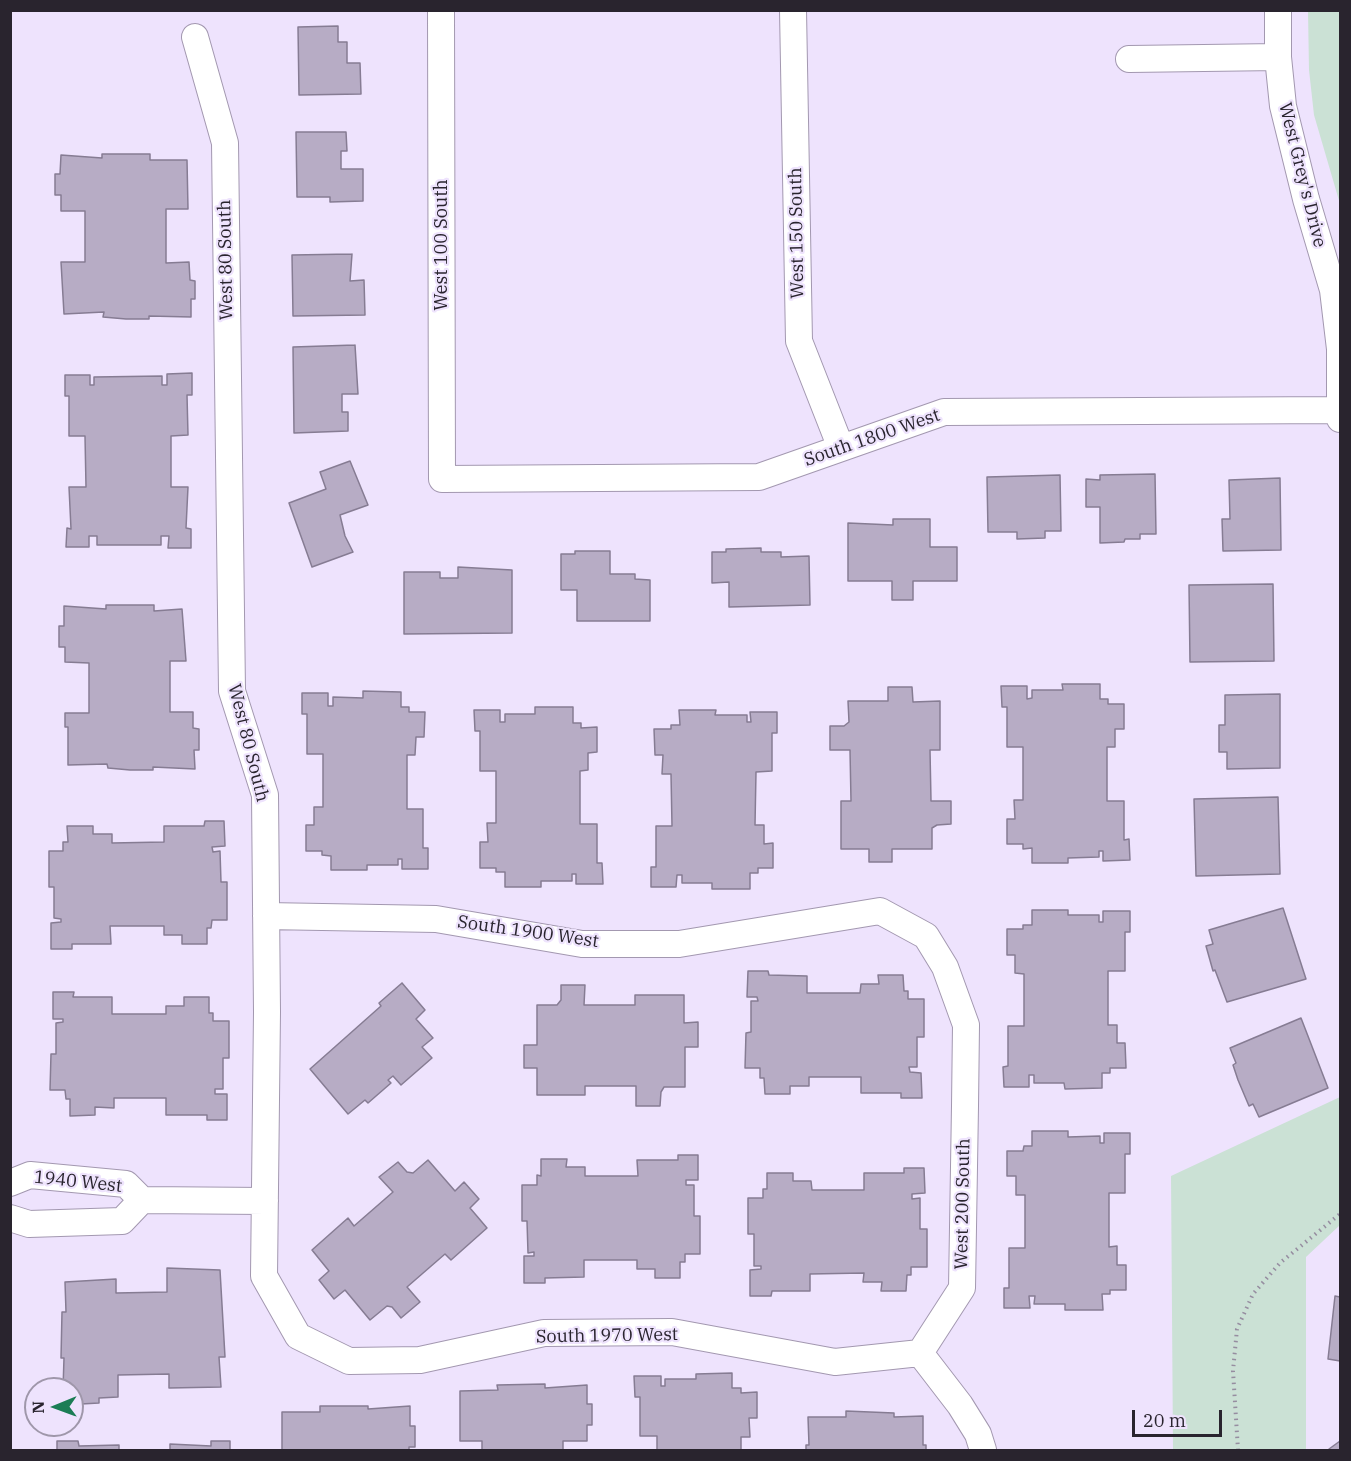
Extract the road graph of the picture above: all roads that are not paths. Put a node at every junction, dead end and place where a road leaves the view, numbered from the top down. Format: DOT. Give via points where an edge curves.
graph roads {
  1 [pos="441,10"];
  2 [pos="794,10"];
  3 [pos="1278,10"];
  4 [pos="195,37"];
  5 [pos="1278,57"];
  6 [pos="1129,59"];
  7 [pos="1340,410"];
  8 [pos="1341,419"];
  9 [pos="841,448"];
  10 [pos="442,479"];
  11 [pos="266,916"];
  12 [pos="926,936"];
  13 [pos="10,1183"];
  14 [pos="142,1200"];
  15 [pos="265,1201"];
  16 [pos="10,1218"];
  17 [pos="298,1336"];
  18 [pos="920,1353"];
  19 [pos="983,1450"];
  1 -- 10 [label="street, West 100 South"];
  2 -- 9 [label="street, West 150 South" via="799,341"];
  3 -- 5 [label="street, West Grey's Drive"];
  4 -- 11 [label="street, West 80 South" via="225,143 232,691 265,795"];
  5 -- 6 [label="street"];
  5 -- 7 [label="street, West Grey's Drive" via="1283,106 1333,290 1340,350"];
  7 -- 8 [label="street, West Grey's Drive"];
  7 -- 9 [label="street, South 1800 West" via="944,412"];
  9 -- 10 [label="street, South 1800 West" via="759,477"];
  11 -- 12 [label="street, South 1900 West" via="436,918 582,944 679,944 880,911"];
  11 -- 15 [label="street, West 80 South"];
  12 -- 18 [label="street, West 200 South" via="945,967 966,1025 966,1036 962,1288"];
  13 -- 14 [label="street, 1940 West" via="30,1175 126,1184"];
  14 -- 15 [label="street"];
  14 -- 16 [label="street, 1940 West" via="122,1221 29,1224"];
  15 -- 17 [label="street, West 80 South" via="264,1276"];
  17 -- 18 [label="street, South 1970 West" via="349,1361 420,1360 544,1333 672,1332 836,1362"];
  18 -- 19 [label="street" via="960,1405"];
}
